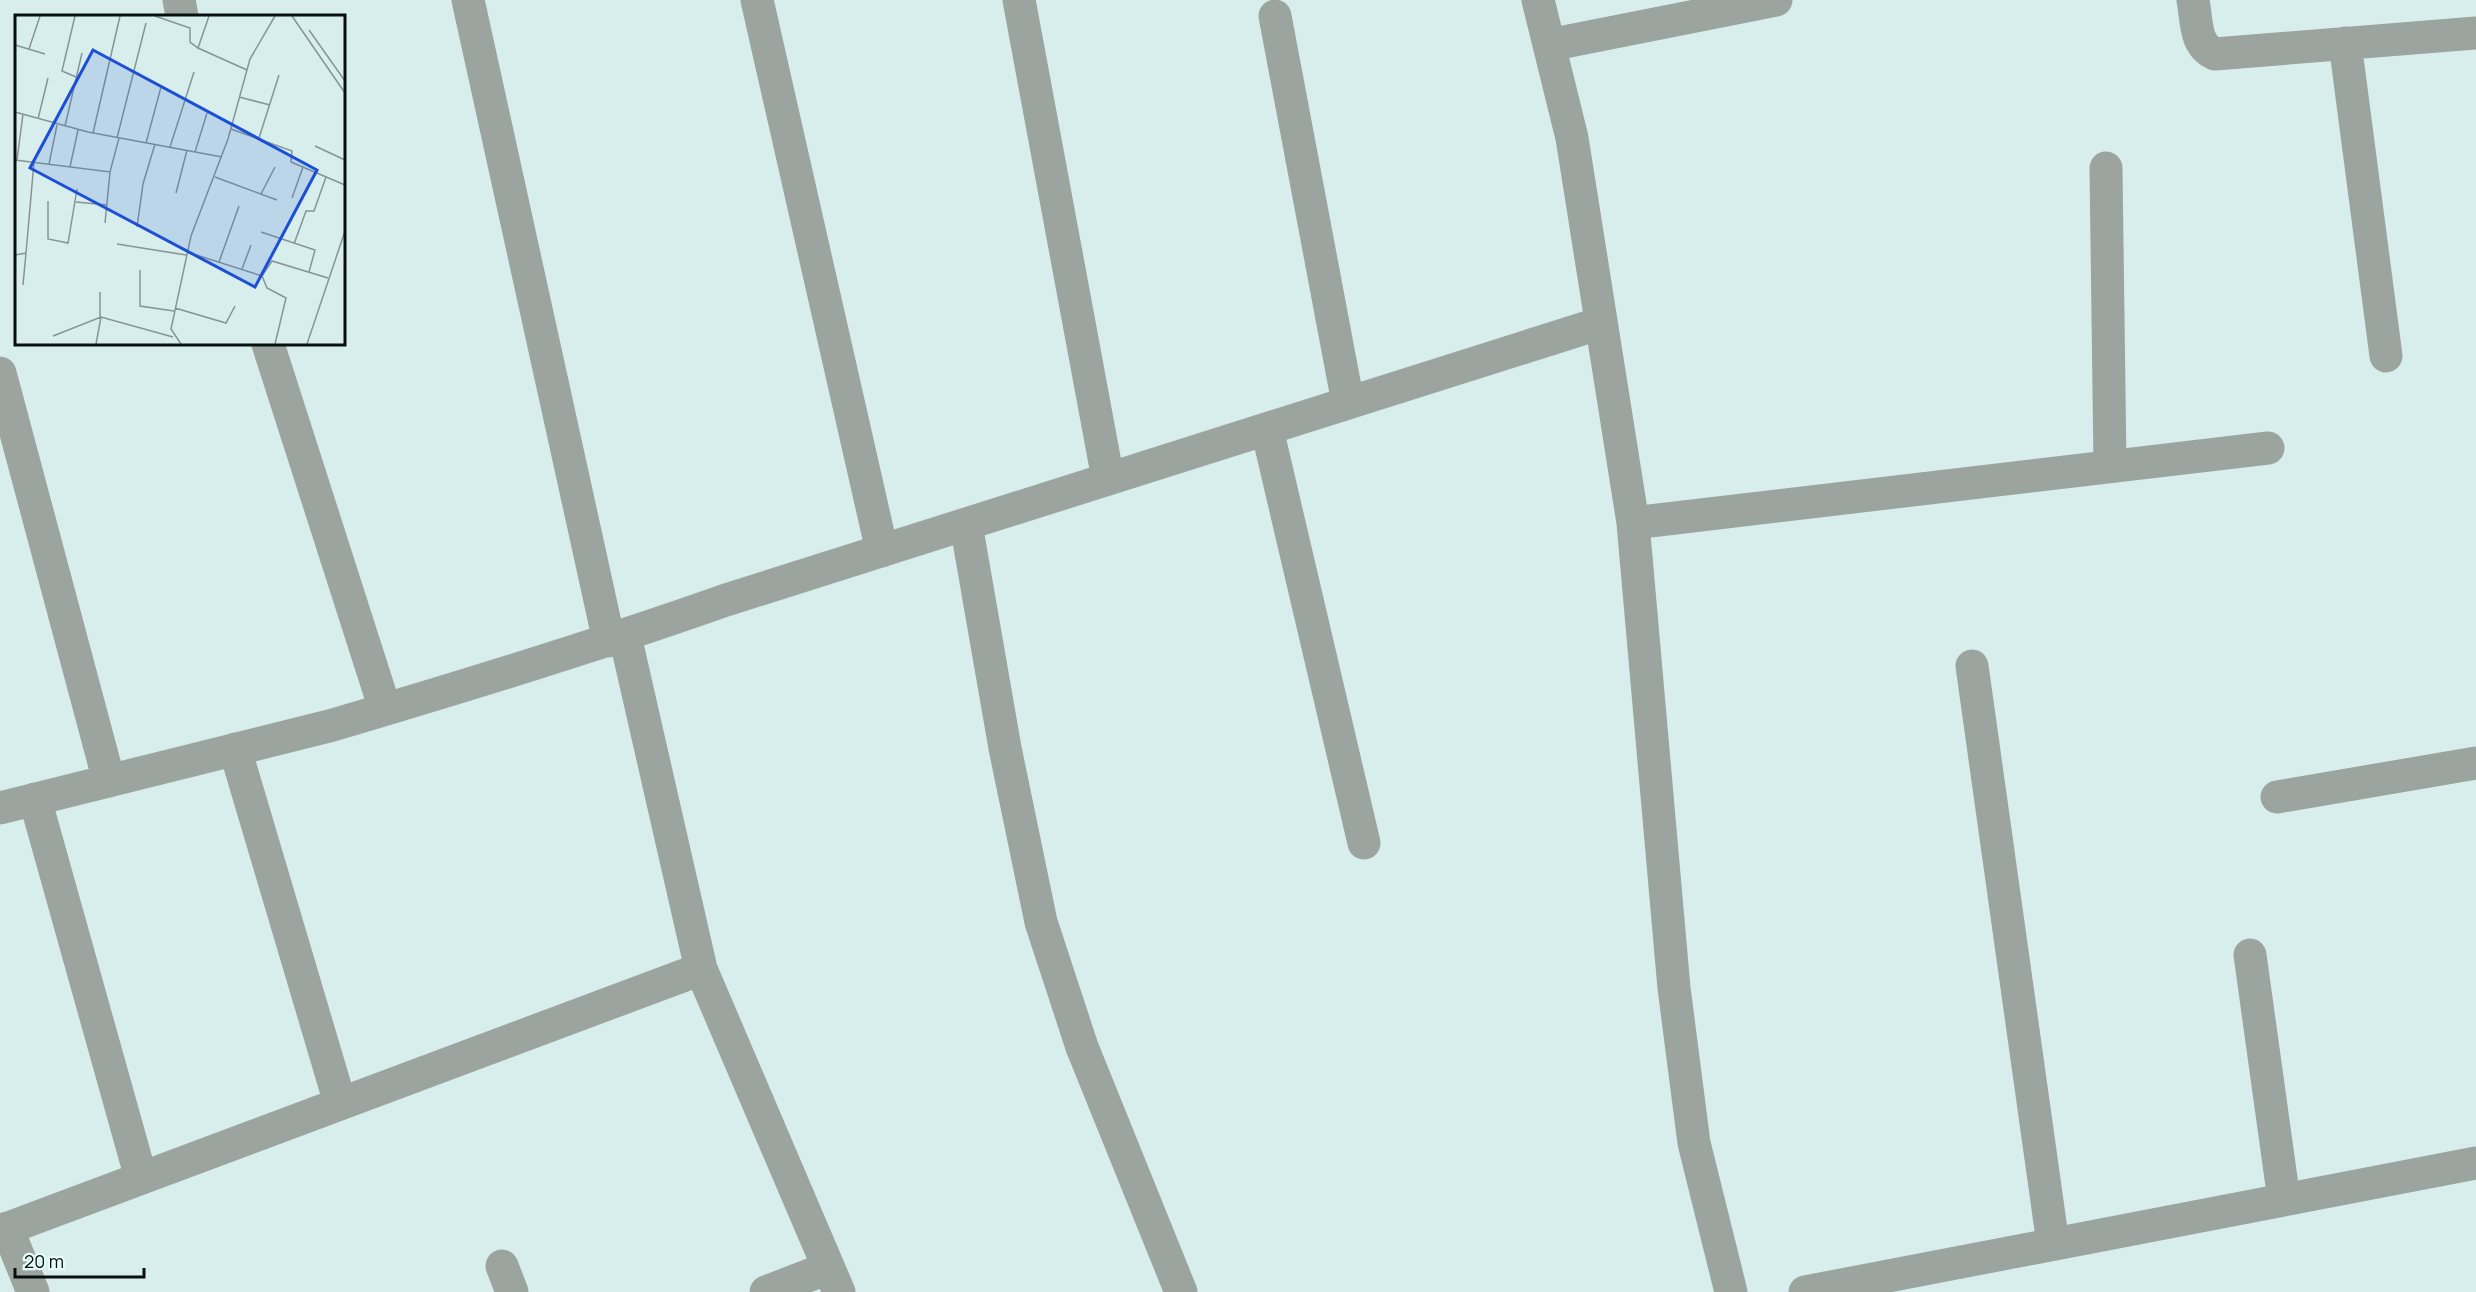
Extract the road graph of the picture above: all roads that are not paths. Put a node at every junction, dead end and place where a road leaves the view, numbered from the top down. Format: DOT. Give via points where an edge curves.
graph roads {
  1 [pos="178,0"];
  2 [pos="468,0"];
  3 [pos="757,0"];
  4 [pos="1019,0"];
  5 [pos="1538,0"];
  6 [pos="1776,0"];
  7 [pos="2193,0"];
  8 [pos="182,15"];
  9 [pos="1275,16"];
  10 [pos="2476,33"];
  11 [pos="2345,44"];
  12 [pos="1549,45"];
  13 [pos="2106,168"];
  14 [pos="1601,323"];
  15 [pos="268,345"];
  16 [pos="2386,356"];
  17 [pos="0,373"];
  18 [pos="1348,403"];
  19 [pos="1267,429"];
  20 [pos="2268,448"];
  21 [pos="2110,466"];
  22 [pos="1108,479"];
  23 [pos="1633,523"];
  24 [pos="966,524"];
  25 [pos="882,550"];
  26 [pos="617,638"];
  27 [pos="1972,666"];
  28 [pos="385,709"];
  29 [pos="235,749"];
  30 [pos="2476,762"];
  31 [pos="109,781"];
  32 [pos="2277,796"];
  33 [pos="35,799"];
  34 [pos="0,808"];
  35 [pos="1364,843"];
  36 [pos="2250,955"];
  37 [pos="701,969"];
  38 [pos="340,1103"];
  39 [pos="2476,1163"];
  40 [pos="141,1178"];
  41 [pos="2284,1200"];
  42 [pos="4,1229"];
  43 [pos="2053,1244"];
  44 [pos="834,1280"];
  45 [pos="33,1292"];
  46 [pos="766,1292"];
  47 [pos="1181,1292"];
  48 [pos="1731,1292"];
  49 [pos="1805,1292"];
  1 -- 8 [label="street"];
  2 -- 26 [label="street"];
  3 -- 25 [label="street"];
  4 -- 22 [label="street"];
  5 -- 12 [label="street"];
  6 -- 12 [label="street"];
  7 -- 11 [label="street" via="2200,43 2215,54"];
  9 -- 18 [label="street"];
  10 -- 11 [label="street"];
  11 -- 16 [label="street"];
  12 -- 14 [label="street" via="1572,138"];
  13 -- 21 [label="street"];
  14 -- 18 [label="street"];
  14 -- 23 [label="street"];
  15 -- 28 [label="street"];
  17 -- 31 [label="street"];
  18 -- 19 [label="street"];
  19 -- 22 [label="street"];
  19 -- 35 [label="street"];
  20 -- 21 [label="street"];
  21 -- 23 [label="street"];
  22 -- 24 [label="street"];
  23 -- 48 [label="street" via="1674,988 1694,1143"];
  24 -- 25 [label="street"];
  24 -- 47 [label="street" via="1005,748 1041,922 1082,1047"];
  25 -- 26 [label="street"];
  26 -- 28 [label="street"];
  26 -- 37 [label="street"];
  27 -- 43 [label="street"];
  28 -- 29 [label="street"];
  29 -- 31 [label="street"];
  29 -- 38 [label="street"];
  30 -- 32 [label="street"];
  31 -- 33 [label="street"];
  33 -- 34 [label="street"];
  33 -- 40 [label="street"];
  36 -- 41 [label="street"];
  37 -- 38 [label="street"];
  37 -- 44 [label="street"];
  38 -- 40 [label="street"];
  39 -- 41 [label="street"];
  40 -- 42 [label="street"];
  41 -- 43 [label="street"];
  42 -- 45 [label="street"];
  43 -- 49 [label="street"];
  44 -- 46 [label="street"];
}
